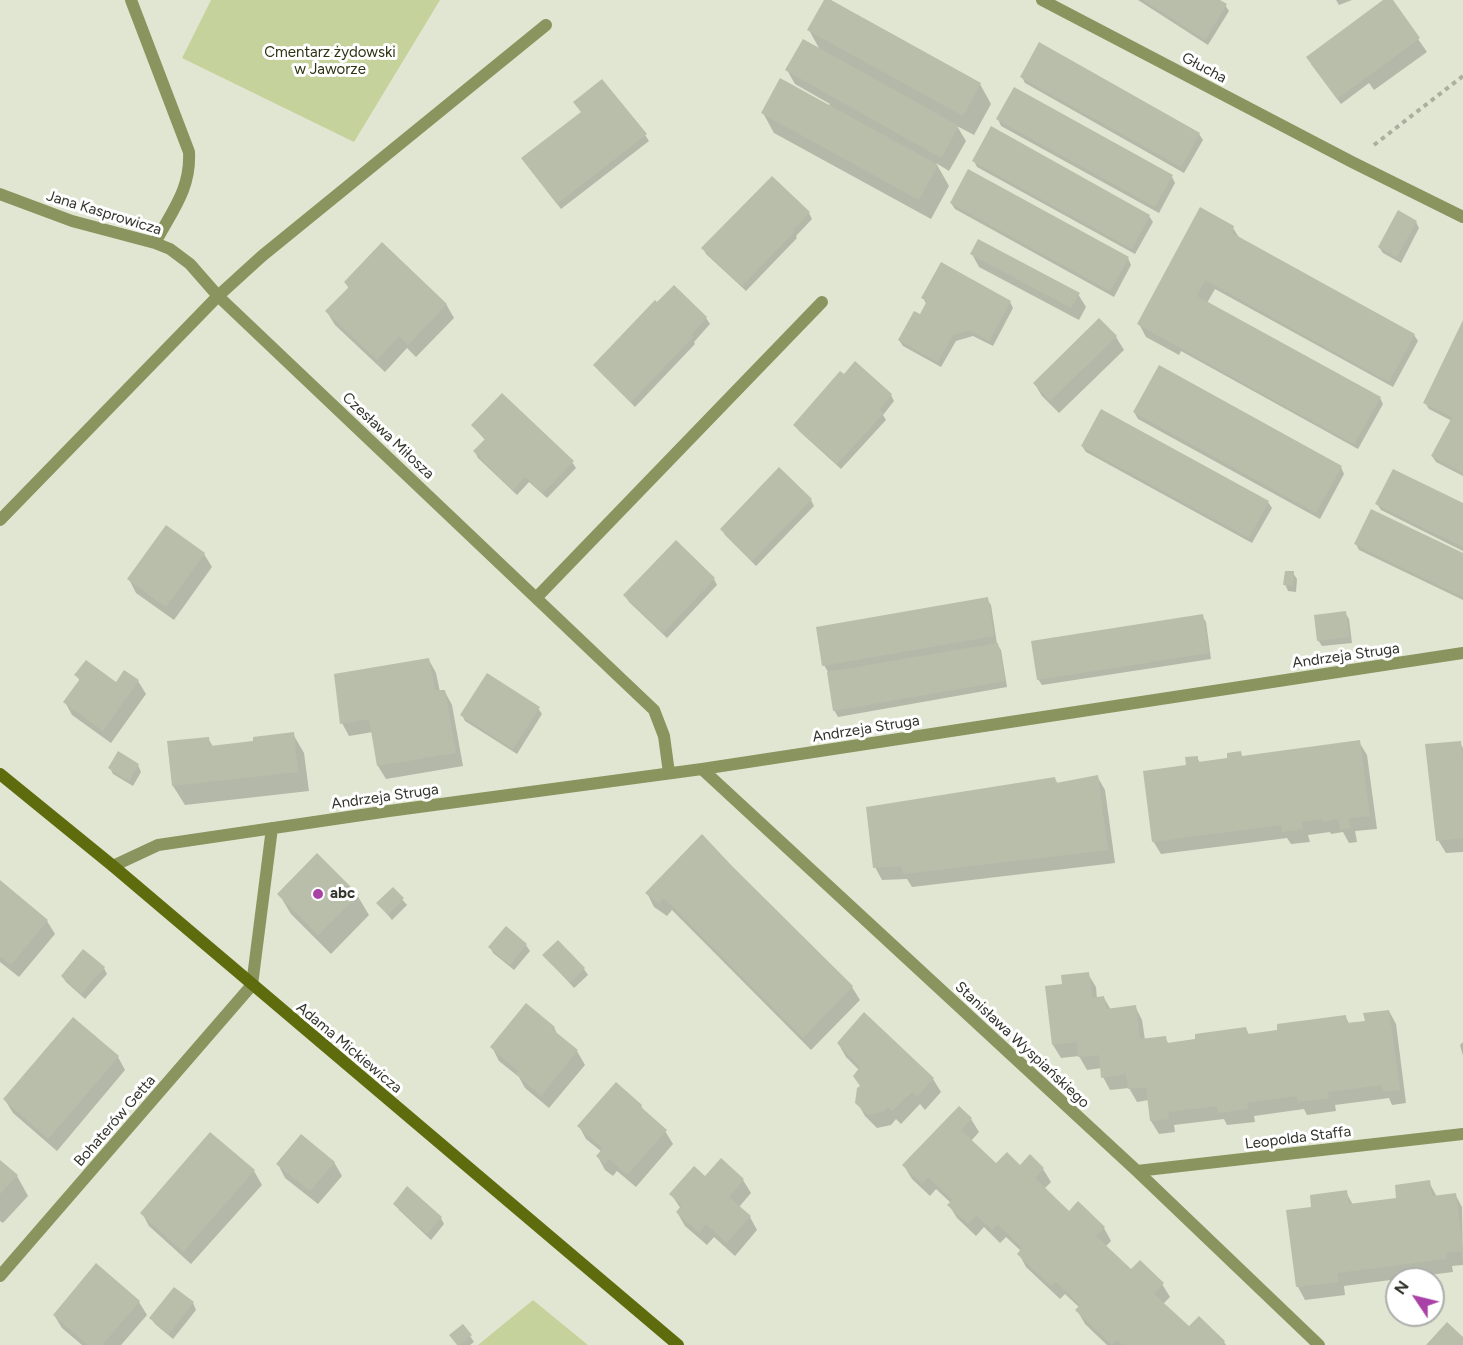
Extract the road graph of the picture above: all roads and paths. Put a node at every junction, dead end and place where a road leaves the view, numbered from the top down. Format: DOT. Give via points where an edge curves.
graph roads {
  1 [pos="131,0"];
  2 [pos="1042,0"];
  3 [pos="546,25"];
  4 [pos="1463,76"];
  5 [pos="1352,162"];
  6 [pos="0,194"];
  7 [pos="1463,217"];
  8 [pos="155,243"];
  9 [pos="218,296"];
  10 [pos="822,302"];
  11 [pos="0,520"];
  12 [pos="537,597"];
  13 [pos="1463,653"];
  14 [pos="702,769"];
  15 [pos="669,773"];
  16 [pos="0,774"];
  17 [pos="272,828"];
  18 [pos="113,866"];
  19 [pos="252,985"];
  20 [pos="1463,1134"];
  21 [pos="1137,1171"];
  22 [pos="0,1276"];
  23 [pos="678,1345"];
  24 [pos="1319,1345"];
  1 -- 8 [label="street" via="189,152 188,181"];
  2 -- 5 [label="street, Głucha"];
  3 -- 9 [label="street"];
  4 -- 5 [label="path"];
  5 -- 7 [label="street, Głucha"];
  6 -- 8 [label="street, Jana Kasprowicza" via="72,221"];
  8 -- 9 [label="street, Jana Kasprowicza" via="181,256"];
  9 -- 11 [label="street"];
  9 -- 12 [label="street, Czesława Miłosza"];
  10 -- 12 [label="street"];
  12 -- 15 [label="street, Czesława Miłosza" via="654,710 664,736"];
  13 -- 14 [label="street, Andrzeja Struga"];
  14 -- 15 [label="street, Andrzeja Struga"];
  14 -- 21 [label="street, Stanisława Wyspiańskiego"];
  15 -- 17 [label="street, Andrzeja Struga"];
  16 -- 18 [label="main road, Adama Mickiewicza"];
  17 -- 18 [label="street, Andrzeja Struga" via="158,845"];
  17 -- 19 [label="street"];
  18 -- 19 [label="main road, Adama Mickiewicza"];
  19 -- 22 [label="street, Bohaterów Getta"];
  19 -- 23 [label="main road, Adama Mickiewicza"];
  20 -- 21 [label="street, Leopolda Staffa"];
  21 -- 24 [label="street, Stanisława Wyspiańskiego"];
}
